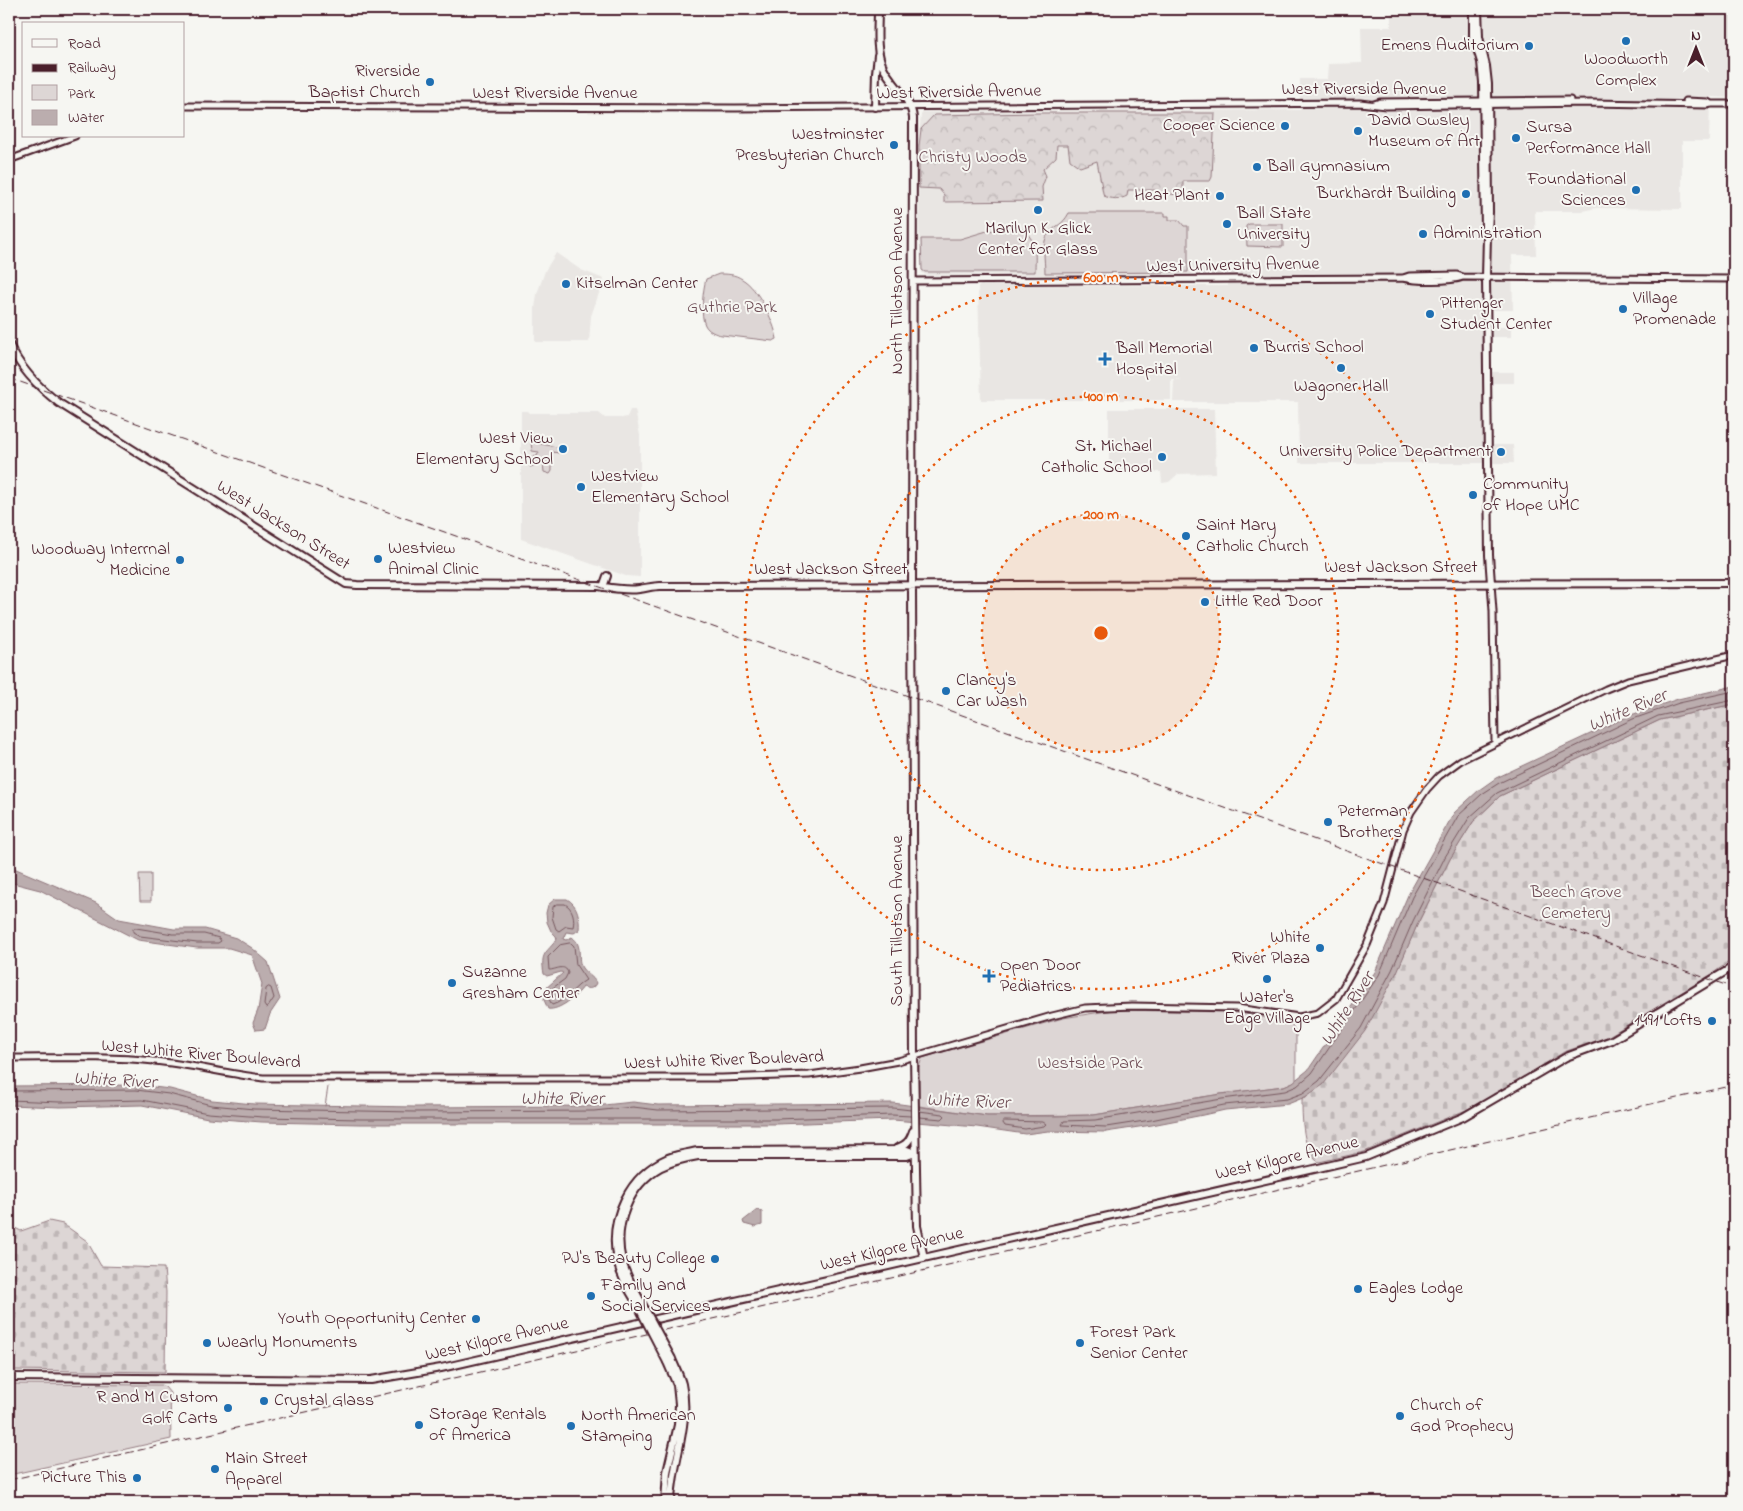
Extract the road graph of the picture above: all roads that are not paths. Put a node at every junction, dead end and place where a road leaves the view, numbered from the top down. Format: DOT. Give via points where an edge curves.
graph roads {
  1 [pos="878,9"];
  2 [pos="1473,9"];
  3 [pos="1478,9"];
  4 [pos="878,54"];
  5 [pos="1485,101"];
  6 [pos="1734,104"];
  7 [pos="185,106"];
  8 [pos="875,107"];
  9 [pos="911,107"];
  10 [pos="70,138"];
  11 [pos="9,160"];
  12 [pos="1486,277"];
  13 [pos="1734,278"];
  14 [pos="914,281"];
  15 [pos="9,344"];
  16 [pos="607,576"];
  17 [pos="1491,582"];
  18 [pos="1734,583"];
  19 [pos="912,584"];
  20 [pos="603,587"];
  21 [pos="1734,655"];
  22 [pos="1495,743"];
  23 [pos="1734,965"];
  24 [pos="914,1056"];
  25 [pos="9,1058"];
  26 [pos="913,1136"];
  27 [pos="889,1151"];
  28 [pos="915,1152"];
  29 [pos="924,1258"];
  30 [pos="638,1301"];
  31 [pos="669,1360"];
  32 [pos="9,1377"];
  33 [pos="665,1502"];
  34 [pos="671,1502"];
  1 -- 4 [label="main road"];
  2 -- 5 [label="main road" via="1473,36"];
  3 -- 5 [label="main road" via="1478,32 1486,66"];
  4 -- 8 [label="main road"];
  4 -- 9 [label="main road" via="887,74"];
  5 -- 6 [label="street"];
  5 -- 9 [label="street, West Riverside Avenue"];
  5 -- 12 [label="main road" via="1489,205"];
  7 -- 8 [label="street, West Riverside Avenue"];
  8 -- 9 [label="street, West Riverside Avenue"];
  9 -- 14 [label="main road, North Tillotson Avenue"];
  10 -- 11 [label="street"];
  12 -- 13 [label="street, West University Avenue"];
  12 -- 14 [label="street, West University Avenue"];
  12 -- 17 [label="main road"];
  14 -- 19 [label="main road, North Tillotson Avenue"];
  15 -- 20 [label="main road, West Jackson Street" via="26,372 59,403 346,584"];
  16 -- 20 [label="main road"];
  17 -- 18 [label="main road, West Jackson Street"];
  17 -- 19 [label="main road, West Jackson Street"];
  17 -- 22 [label="street"];
  19 -- 20 [label="main road, West Jackson Street"];
  19 -- 24 [label="main road, South Tillotson Avenue"];
  21 -- 22 [label="street, West White River Boulevard" via="1619,683"];
  22 -- 24 [label="street, West White River Boulevard" via="1447,770 1418,801 1403,830 1384,903 1367,945 1336,999 1318,1014 1299,1018 1237,1008 1086,1008"];
  23 -- 29 [label="main road, West Kilgore Avenue" via="1612,1040 1566,1057 1463,1117 1366,1157"];
  24 -- 25 [label="street, West White River Boulevard" via="809,1075 722,1078 263,1078 138,1059"];
  24 -- 26 [label="main road, South Tillotson Avenue"];
  26 -- 27 [label="main road" via="905,1146"];
  26 -- 28 [label="main road"];
  27 -- 28 [label="main road"];
  27 -- 30 [label="main road" via="698,1151 660,1162 645,1172 632,1188 622,1204 616,1224 617,1261 625,1283"];
  28 -- 29 [label="main road" via="917,1226"];
  28 -- 30 [label="main road" via="907,1156 698,1156 663,1166 648,1176 636,1191 621,1225 622,1260"];
  29 -- 32 [label="main road, West Kilgore Avenue" via="384,1379"];
  30 -- 31 [label="main road, bridge"];
  31 -- 33 [label="main road" via="679,1404"];
  31 -- 34 [label="main road" via="682,1384 684,1404"];
}
